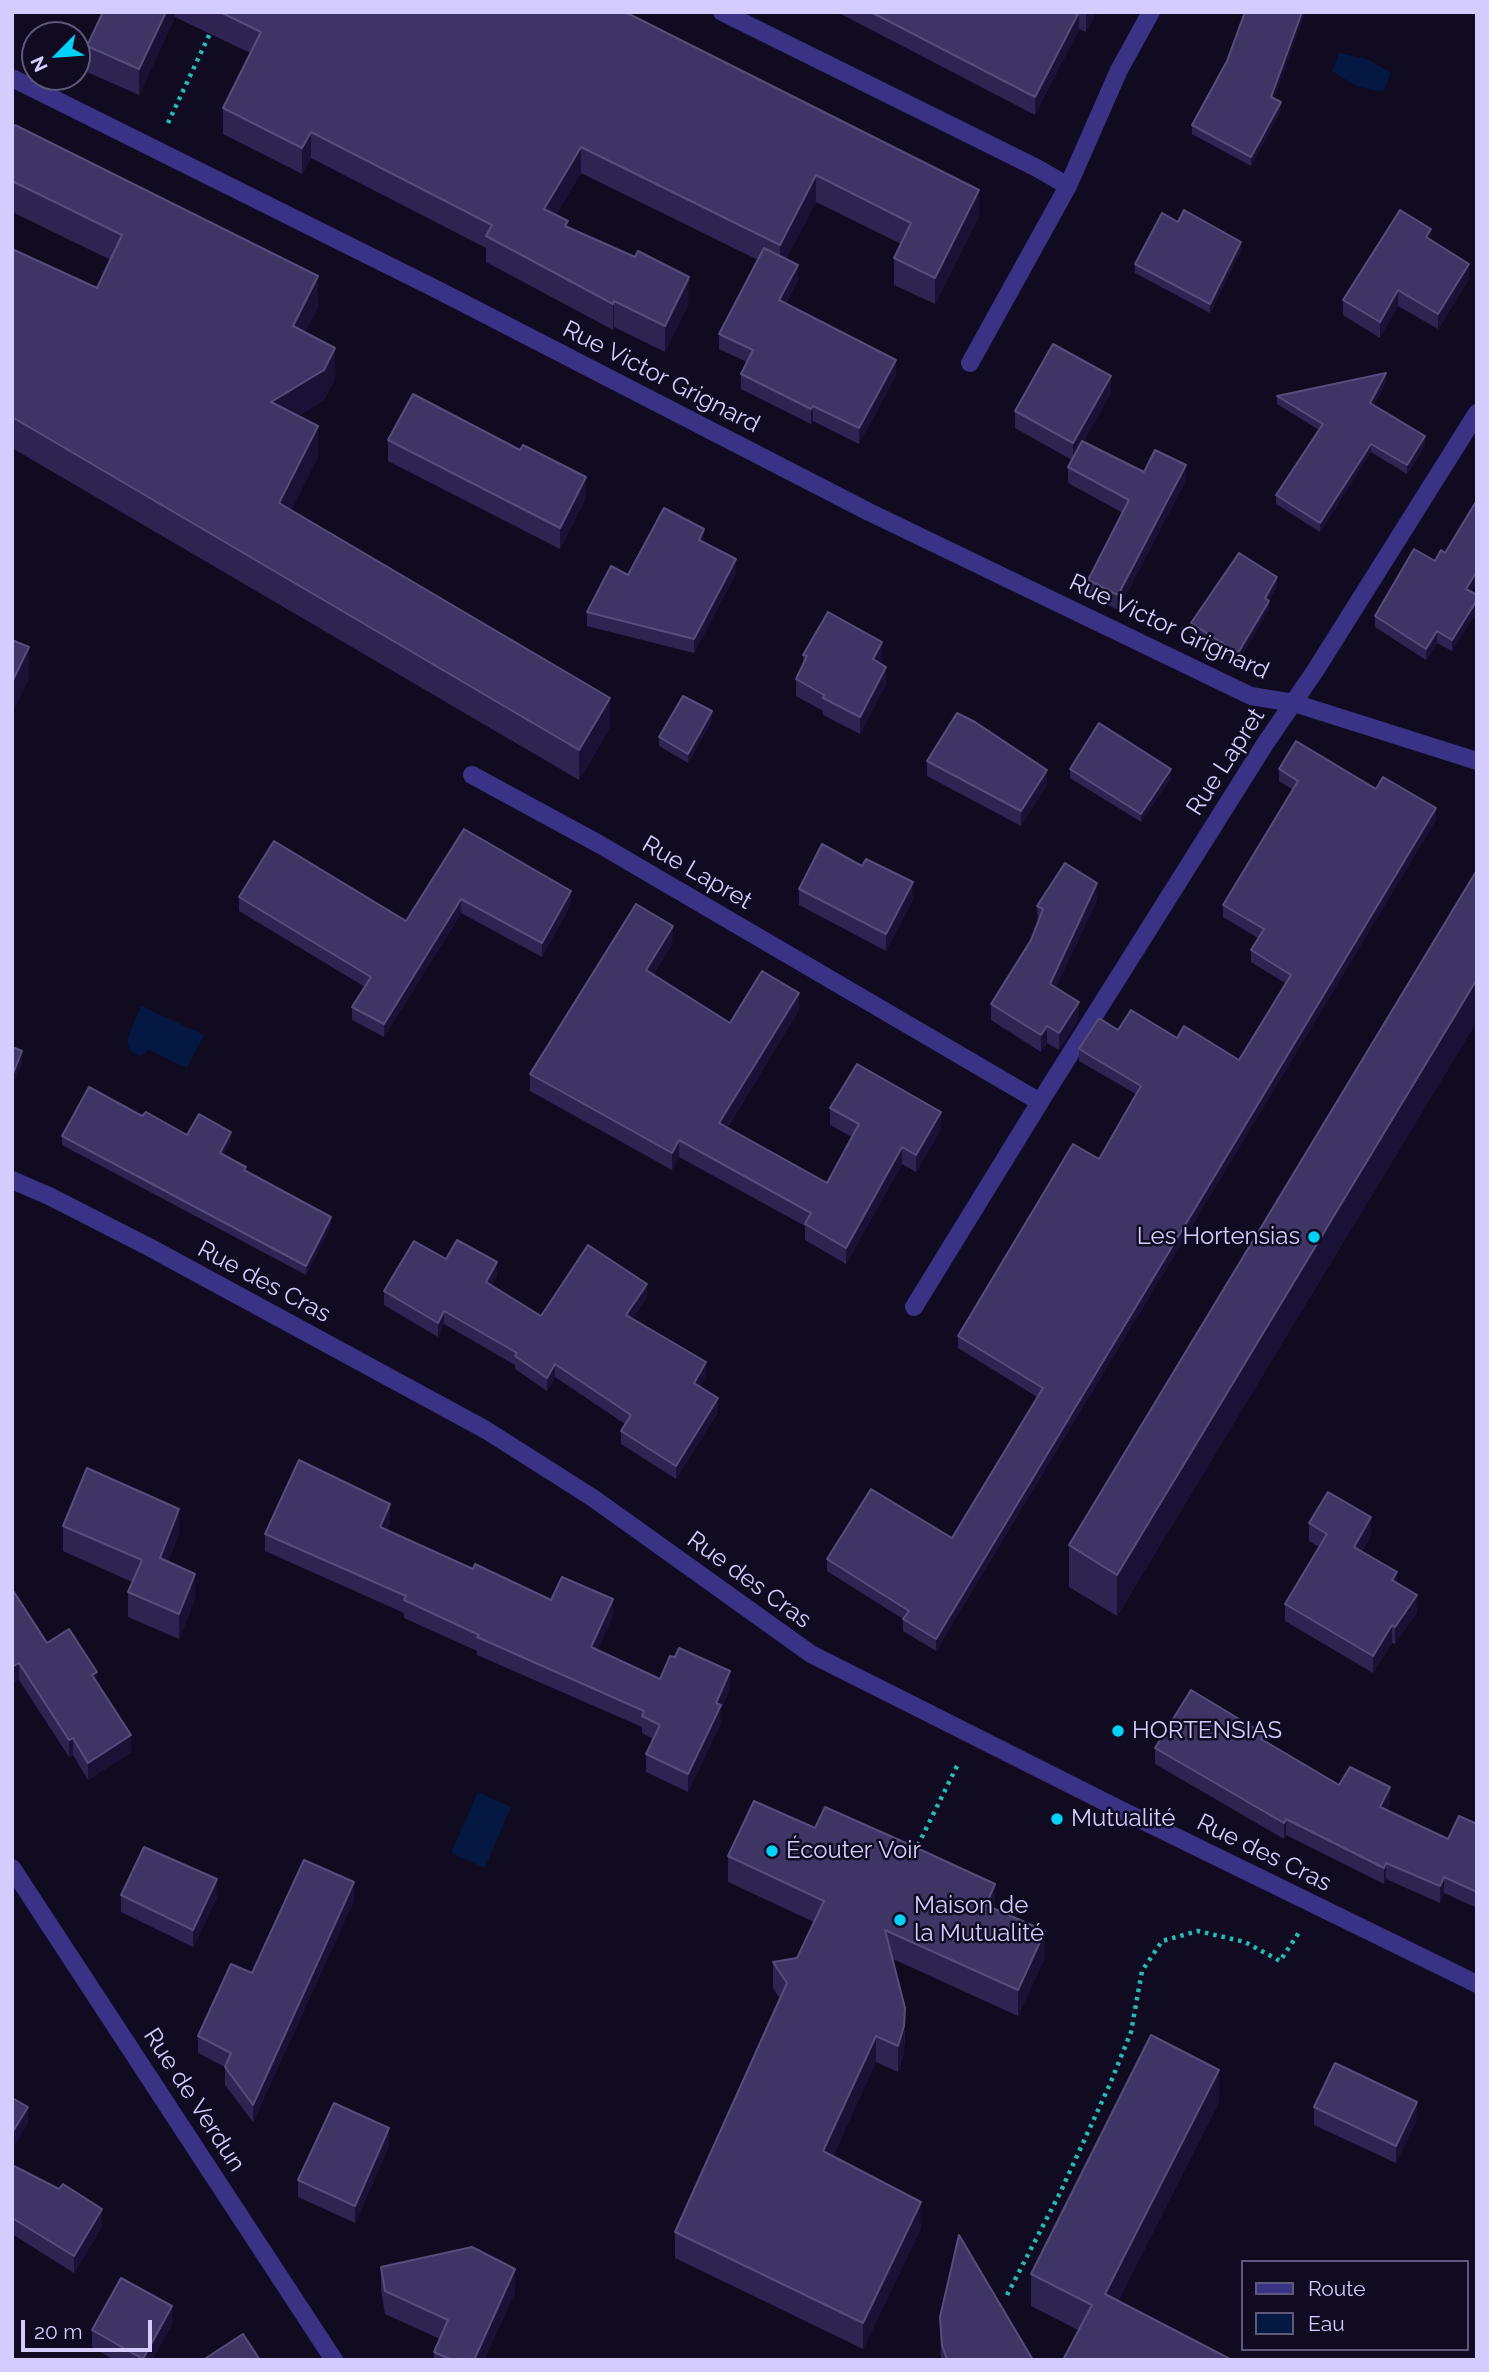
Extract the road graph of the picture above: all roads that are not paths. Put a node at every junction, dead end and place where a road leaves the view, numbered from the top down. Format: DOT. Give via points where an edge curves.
graph roads {
  1 [pos="722,12"];
  2 [pos="1151,12"];
  3 [pos="12,78"];
  4 [pos="1068,186"];
  5 [pos="970,363"];
  6 [pos="1477,413"];
  7 [pos="1294,703"];
  8 [pos="1477,761"];
  9 [pos="472,775"];
  10 [pos="1040,1102"];
  11 [pos="12,1180"];
  12 [pos="914,1307"];
  13 [pos="12,1868"];
  14 [pos="1477,1984"];
  15 [pos="334,2360"];
  1 -- 4 [label="street"];
  2 -- 4 [label="street" via="1119,70"];
  3 -- 7 [label="street, Rue Victor Grignard" via="423,282 869,512 1251,696"];
  4 -- 5 [label="street"];
  6 -- 7 [label="street, Rue Lapret"];
  7 -- 8 [label="street, Rue Victor Grignard"];
  7 -- 10 [label="street, Rue Lapret"];
  9 -- 10 [label="street, Rue Lapret"];
  10 -- 12 [label="street, Rue Lapret"];
  11 -- 14 [label="street, Rue des Cras" via="149,1247 486,1430 593,1499 811,1654"];
  13 -- 15 [label="street, Rue de Verdun"];
}
